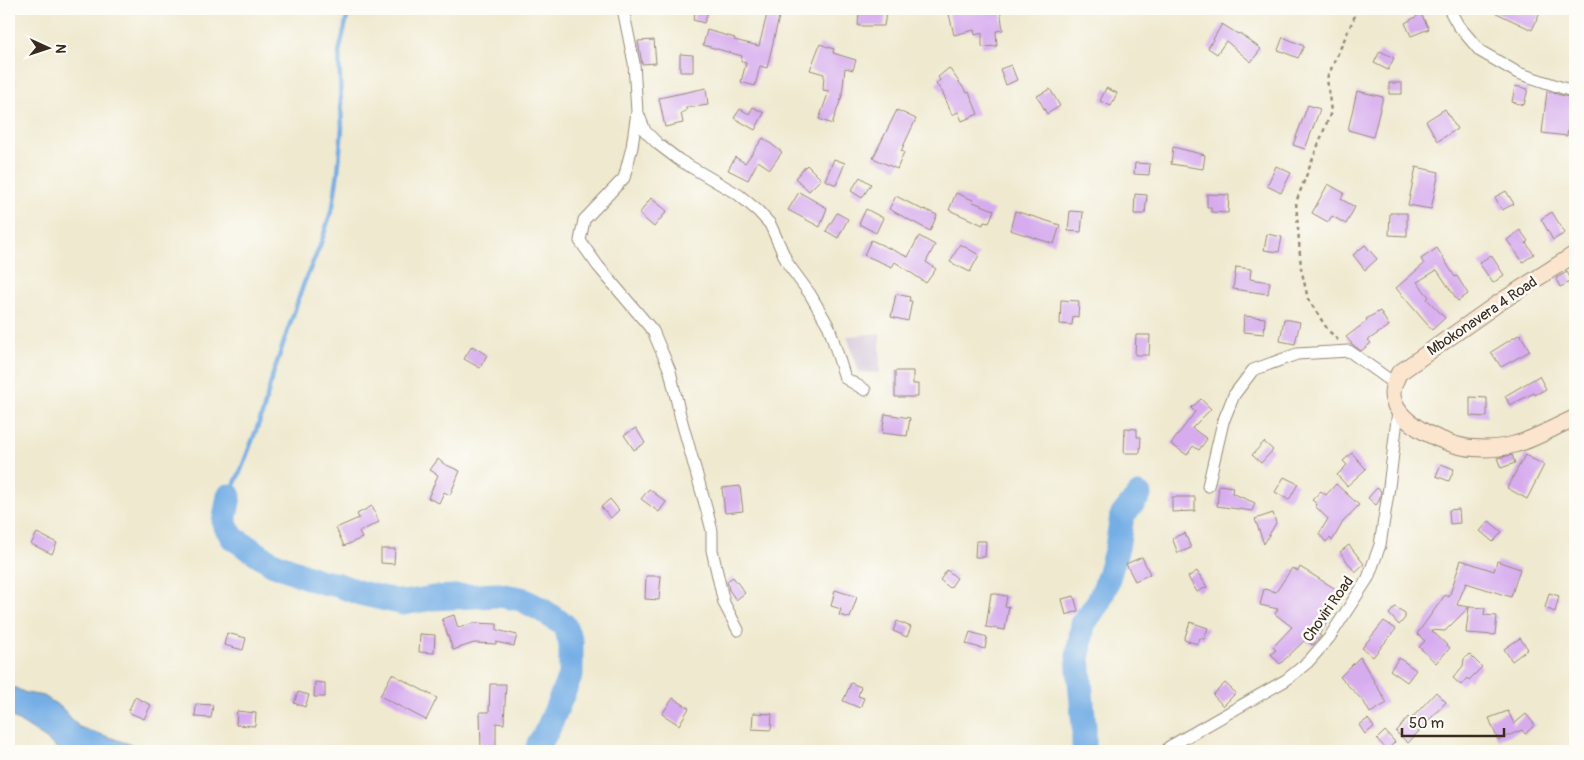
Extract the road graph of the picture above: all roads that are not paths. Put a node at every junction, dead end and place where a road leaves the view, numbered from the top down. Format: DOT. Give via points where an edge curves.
graph roads {
  1 [pos="623,9"];
  2 [pos="1450,9"];
  3 [pos="1572,92"];
  4 [pos="637,112"];
  5 [pos="1575,254"];
  6 [pos="1394,383"];
  7 [pos="865,390"];
  8 [pos="1398,411"];
  9 [pos="1575,418"];
  10 [pos="1208,486"];
  11 [pos="738,630"];
  12 [pos="1169,747"];
  1 -- 4 [label="street" via="634,63"];
  2 -- 3 [label="street" via="1458,25 1480,51 1518,73"];
  4 -- 7 [label="street" via="645,131 658,144 739,195 770,224 788,264 829,327 845,378"];
  4 -- 11 [label="street" via="624,178 584,220 580,241 653,330 670,370 712,532 712,550 724,604"];
  5 -- 6 [label="street, Mbokonavera 4 Road" via="1398,373"];
  6 -- 8 [label="street" via="1392,398"];
  6 -- 10 [label="street" via="1348,351 1297,354 1253,370 1234,395 1223,422"];
  8 -- 9 [label="street" via="1440,440 1472,448 1516,444"];
  8 -- 12 [label="street, Choviri Road" via="1380,545 1368,578 1329,638 1286,680"];
}
